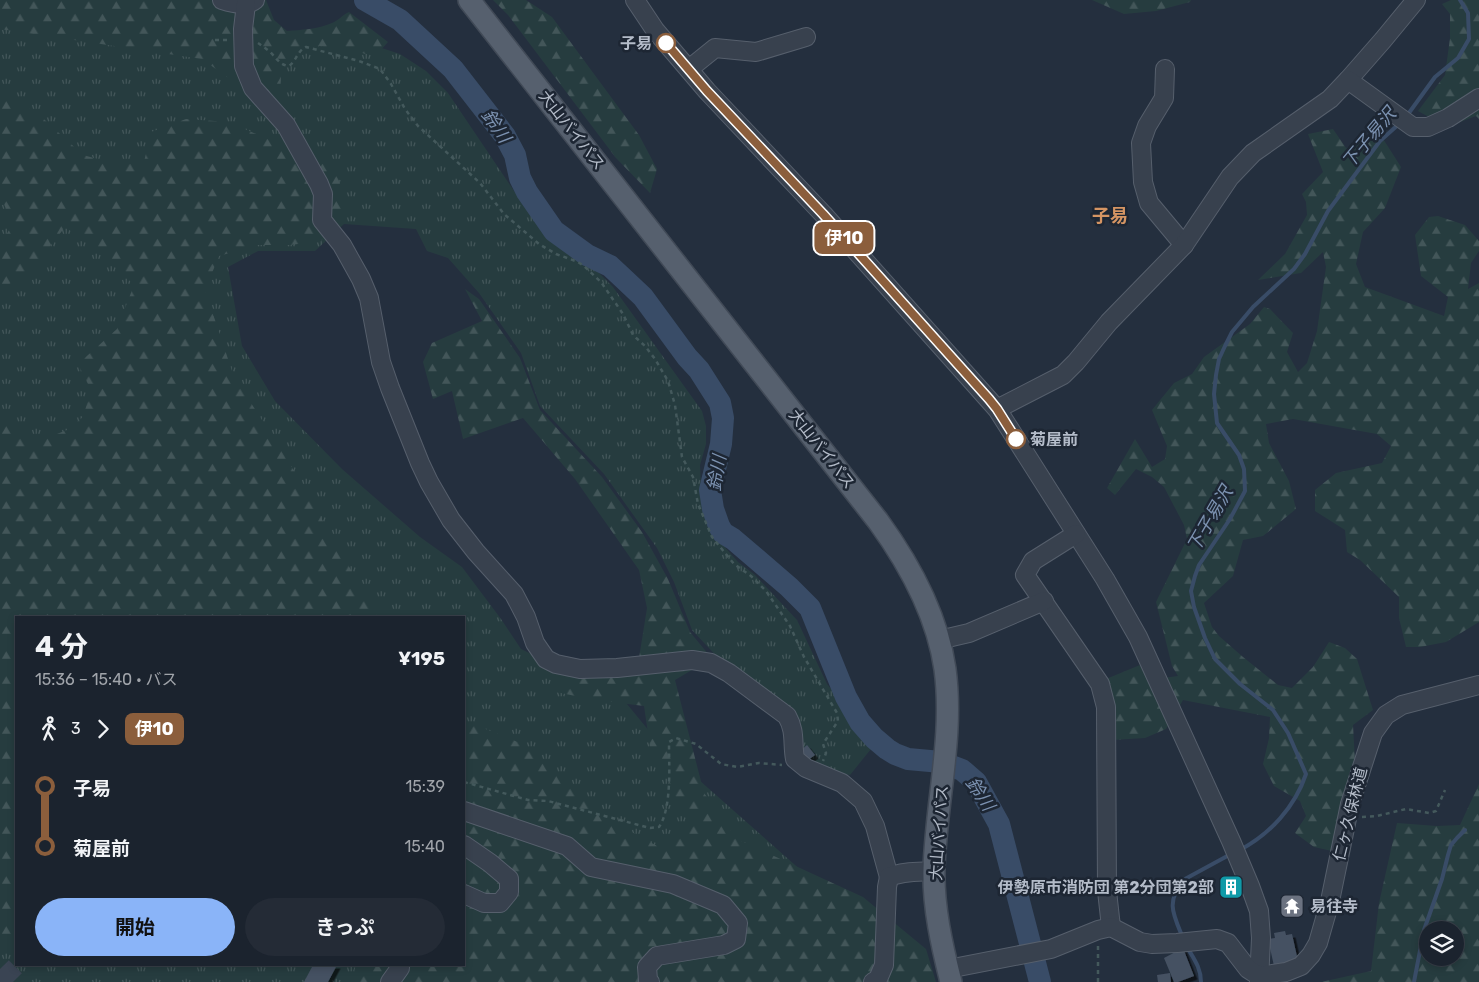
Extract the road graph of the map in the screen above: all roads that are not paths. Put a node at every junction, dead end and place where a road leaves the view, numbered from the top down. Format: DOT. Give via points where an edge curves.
graph roads {
  1 [pos="222,0"];
  2 [pos="469,0"];
  3 [pos="635,0"];
  4 [pos="1416,0"];
  5 [pos="251,2"];
  6 [pos="806,37"];
  7 [pos="689,69"];
  8 [pos="1165,69"];
  9 [pos="1348,80"];
  10 [pos="1479,98"];
  11 [pos="1184,245"];
  12 [pos="997,409"];
  13 [pos="1076,534"];
  14 [pos="1044,601"];
  15 [pos="939,640"];
  16 [pos="1479,685"];
  17 [pos="465,811"];
  18 [pos="465,846"];
  19 [pos="934,871"];
  20 [pos="889,877"];
  21 [pos="465,894"];
  22 [pos="1104,928"];
  23 [pos="400,966"];
  24 [pos="950,975"];
  25 [pos="1259,979"];
  26 [pos="390,982"];
  27 [pos="650,982"];
  28 [pos="873,982"];
  1 -- 5 [label="street"];
  2 -- 15 [label="main road, 大山バイパス" via="878,521 912,574"];
  3 -- 7 [label="street"];
  4 -- 9 [label="street"];
  5 -- 20 [label="street" via="242,40 244,66 253,88 286,125 297,144 319,184 322,220 342,244 370,298 381,362 429,482 451,520 514,594 541,654 556,664 580,669 692,660 711,663 729,673 787,716 792,725 795,759 806,768 842,783 863,801 875,826"];
  6 -- 7 [label="street" via="756,52 715,48"];
  7 -- 12 [label="street"];
  8 -- 11 [label="street" via="1164,98 1141,143 1143,182 1148,203"];
  9 -- 10 [label="street" via="1413,127 1428,127"];
  9 -- 11 [label="street" via="1330,99 1253,153 1230,177"];
  11 -- 12 [label="street" via="1062,375"];
  12 -- 13 [label="street"];
  13 -- 14 [label="street" via="1033,561 1025,575"];
  13 -- 25 [label="street" via="1138,637 1242,864 1258,911 1261,938"];
  14 -- 15 [label="street" via="969,633"];
  14 -- 22 [label="street" via="1100,684 1106,707"];
  15 -- 19 [label="main road, 大山バイパス" via="948,704"];
  16 -- 25 [label="street, 仁ヶ久保林道" via="1402,705 1386,715 1374,732 1358,776 1318,943 1301,966"];
  17 -- 27 [label="street" via="566,846 591,866 673,884 722,904 738,923 736,939 724,945 657,956 647,967"];
  18 -- 21 [label="street" via="509,879 509,892 500,903 484,903"];
  19 -- 20 [label="street"];
  19 -- 24 [label="main road, 大山バイパス" via="940,932"];
  20 -- 28 [label="street" via="884,965"];
  22 -- 24 [label="street" via="1051,949"];
  22 -- 25 [label="street" via="1152,944 1217,939 1228,943"];
  23 -- 26 [label="street"];
}
